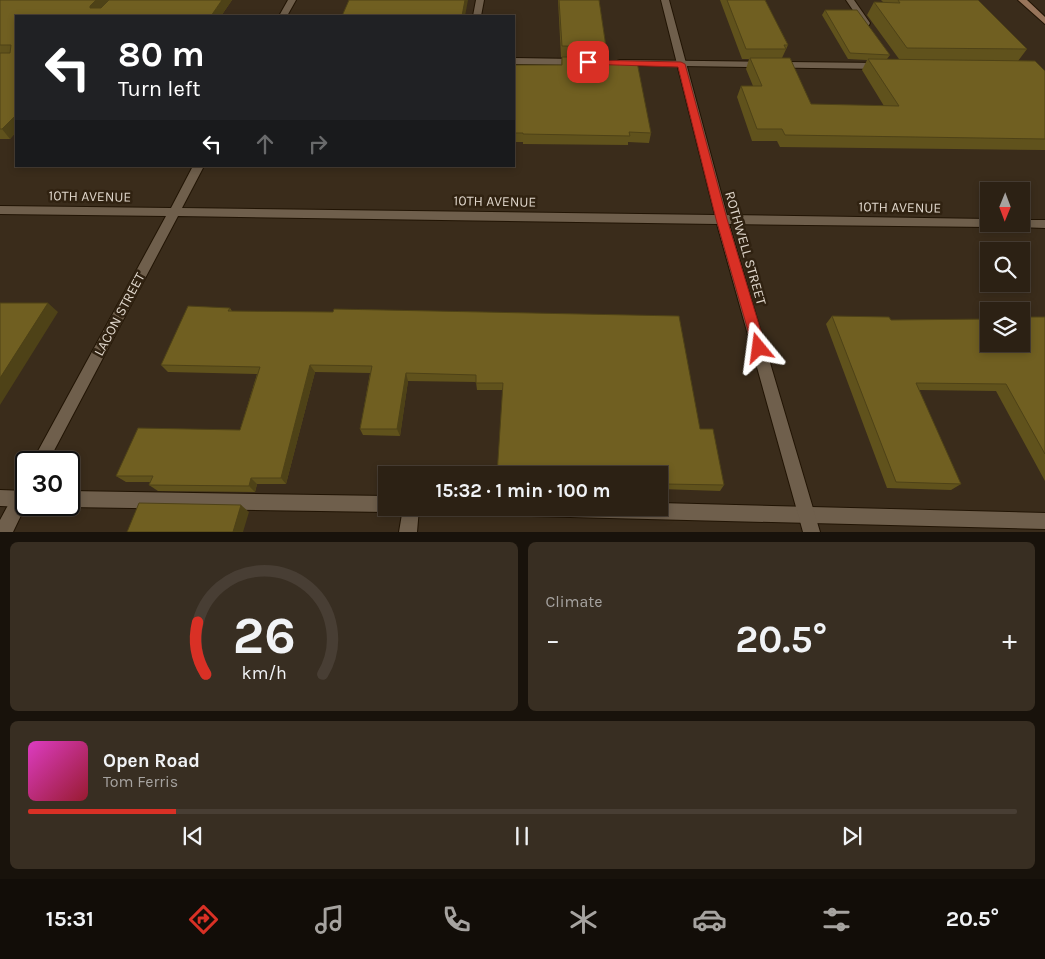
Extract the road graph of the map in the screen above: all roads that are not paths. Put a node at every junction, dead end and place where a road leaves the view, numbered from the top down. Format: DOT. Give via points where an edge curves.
graph roads {
  1 [pos="292,0"];
  2 [pos="480,0"];
  3 [pos="665,0"];
  4 [pos="850,0"];
  5 [pos="1022,0"];
  6 [pos="284,15"];
  7 [pos="478,15"];
  8 [pos="1045,22"];
  9 [pos="871,30"];
  10 [pos="515,61"];
  11 [pos="593,62"];
  12 [pos="612,63"];
  13 [pos="681,64"];
  14 [pos="886,66"];
  15 [pos="198,167"];
  16 [pos="0,210"];
  17 [pos="174,212"];
  18 [pos="722,219"];
  19 [pos="980,223"];
  20 [pos="1030,224"];
  21 [pos="1045,224"];
  22 [pos="46,451"];
  23 [pos="15,496"];
  24 [pos="0,498"];
  25 [pos="80,499"];
  26 [pos="378,504"];
  27 [pos="15,511"];
  28 [pos="410,516"];
  29 [pos="668,516"];
  30 [pos="1045,521"];
  31 [pos="810,524"];
  32 [pos="3,532"];
  33 [pos="408,532"];
  1 -- 6 [label="street"];
  2 -- 7 [label="street"];
  3 -- 13 [label="street, ROTHWELL STREET"];
  4 -- 9 [label="street"];
  5 -- 8 [label="main road"];
  10 -- 11 [label="street"];
  12 -- 13 [label="street"];
  13 -- 14 [label="street"];
  13 -- 18 [label="street, ROTHWELL STREET"];
  15 -- 17 [label="street, LACON STREET"];
  16 -- 17 [label="street, 10TH AVENUE"];
  17 -- 18 [label="street, 10TH AVENUE"];
  17 -- 22 [label="street, LACON STREET"];
  18 -- 19 [label="street, 10TH AVENUE"];
  18 -- 31 [label="street, ROTHWELL STREET"];
  20 -- 21 [label="street"];
  23 -- 24 [label="street"];
  25 -- 26 [label="street"];
  27 -- 32 [label="street"];
  28 -- 33 [label="street"];
  29 -- 31 [label="street"];
  30 -- 31 [label="street"];
}
